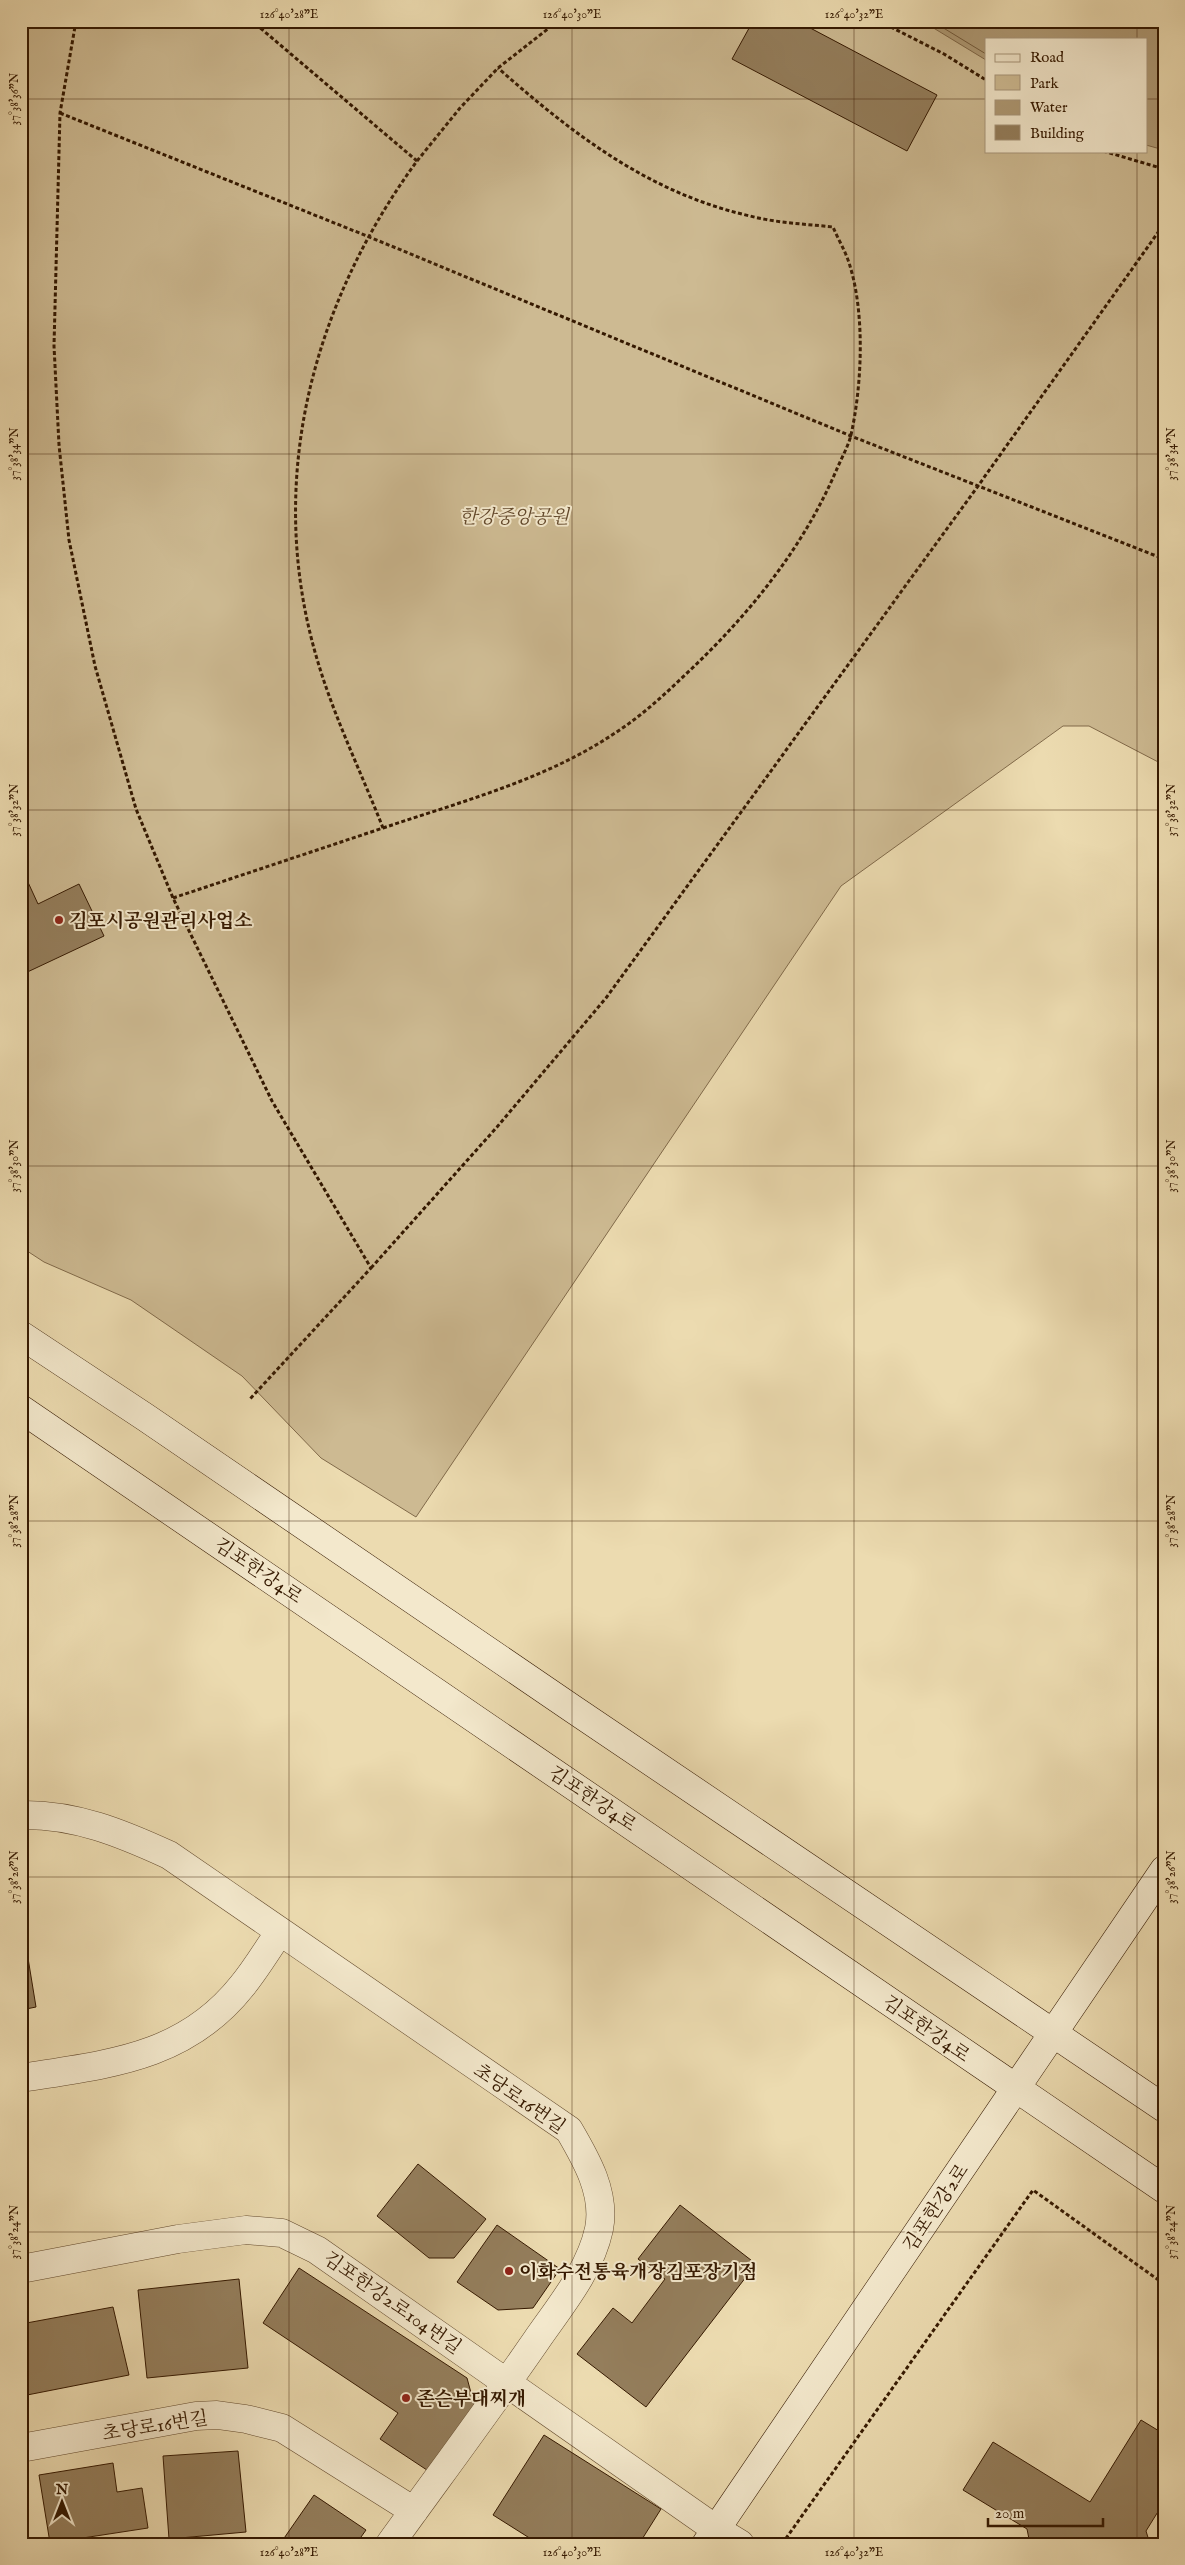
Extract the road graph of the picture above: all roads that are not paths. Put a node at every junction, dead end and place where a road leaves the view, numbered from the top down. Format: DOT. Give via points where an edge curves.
graph roads {
  1 [pos="21,1335"];
  2 [pos="21,1409"];
  3 [pos="21,1815"];
  4 [pos="1164,1870"];
  5 [pos="280,1933"];
  6 [pos="1053,2033"];
  7 [pos="21,2078"];
  8 [pos="1015,2088"];
  9 [pos="1164,2108"];
  10 [pos="1164,2189"];
  11 [pos="21,2270"];
  12 [pos="508,2382"];
  13 [pos="21,2448"];
  14 [pos="414,2511"];
  15 [pos="711,2537"];
  16 [pos="390,2544"];
  17 [pos="740,2544"];
  1 -- 6 [label="street"];
  2 -- 8 [label="street, 김포한강4로"];
  3 -- 5 [label="street, 초당로16번길" via="72,1818 115,1830 151,1846"];
  4 -- 6 [label="street, 김포한강2로"];
  5 -- 7 [label="street" via="242,1986 212,2017 177,2042 127,2060"];
  5 -- 12 [label="street, 초당로16번길" via="568,2130 586,2159 599,2194 599,2228 582,2273"];
  6 -- 8 [label="street, 김포한강2로"];
  6 -- 9 [label="street"];
  8 -- 10 [label="street, 김포한강4로"];
  8 -- 15 [label="street, 김포한강2로"];
  11 -- 12 [label="street, 김포한강2로104번길" via="178,2239 246,2230 282,2233 317,2250"];
  12 -- 14 [label="street, 초당로16번길"];
  12 -- 15 [label="street, 김포한강2로104번길"];
  13 -- 14 [label="street, 초당로16번길" via="196,2416 246,2418 282,2428"];
  14 -- 16 [label="street, 초당로16번길"];
  15 -- 17 [label="street, 김포한강2로104번길"];
}
